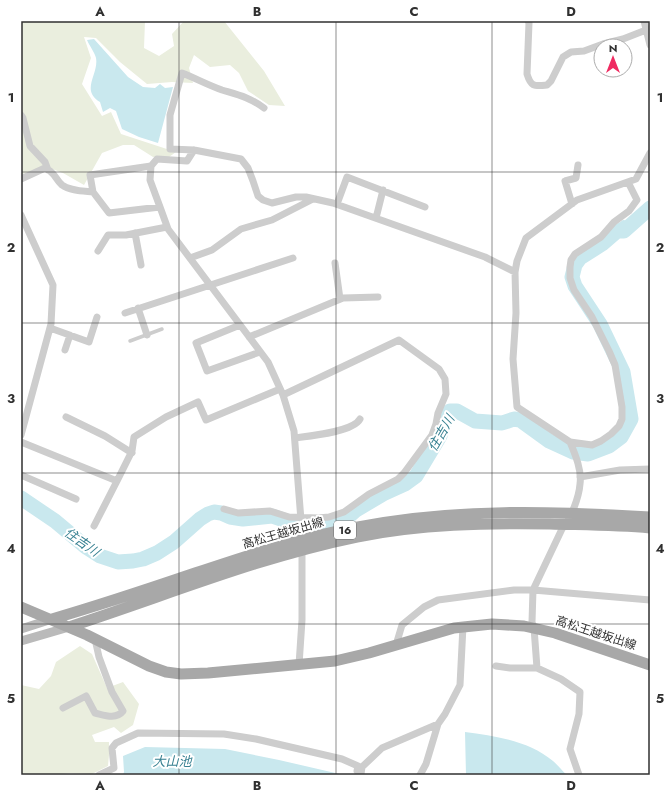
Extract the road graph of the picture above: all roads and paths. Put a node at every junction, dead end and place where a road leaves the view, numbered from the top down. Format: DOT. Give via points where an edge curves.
graph roads {
  1 [pos="528,21"];
  2 [pos="644,21"];
  3 [pos="646,30"];
  4 [pos="650,45"];
  5 [pos="264,108"];
  6 [pos="21,115"];
  7 [pos="194,150"];
  8 [pos="650,153"];
  9 [pos="578,165"];
  10 [pos="151,166"];
  11 [pos="48,170"];
  12 [pos="21,179"];
  13 [pos="628,182"];
  14 [pos="384,190"];
  15 [pos="93,192"];
  16 [pos="313,200"];
  17 [pos="336,204"];
  18 [pos="572,204"];
  19 [pos="160,207"];
  20 [pos="425,208"];
  21 [pos="21,215"];
  22 [pos="376,218"];
  23 [pos="167,227"];
  24 [pos="135,233"];
  25 [pos="98,251"];
  26 [pos="190,258"];
  27 [pos="293,258"];
  28 [pos="335,263"];
  29 [pos="141,265"];
  30 [pos="515,272"];
  31 [pos="210,285"];
  32 [pos="378,297"];
  33 [pos="340,299"];
  34 [pos="138,308"];
  35 [pos="125,312"];
  36 [pos="97,316"];
  37 [pos="240,325"];
  38 [pos="50,328"];
  39 [pos="162,329"];
  40 [pos="70,335"];
  41 [pos="147,335"];
  42 [pos="249,337"];
  43 [pos="130,341"];
  44 [pos="65,350"];
  45 [pos="260,352"];
  46 [pos="282,392"];
  47 [pos="66,417"];
  48 [pos="360,418"];
  49 [pos="21,435"];
  50 [pos="295,438"];
  51 [pos="21,442"];
  52 [pos="570,442"];
  53 [pos="132,453"];
  54 [pos="650,469"];
  55 [pos="21,475"];
  56 [pos="580,477"];
  57 [pos="117,481"];
  58 [pos="76,499"];
  59 [pos="224,509"];
  60 [pos="571,514"];
  61 [pos="650,517"];
  62 [pos="566,524"];
  63 [pos="94,526"];
  64 [pos="650,528"];
  65 [pos="302,531"];
  66 [pos="533,590"];
  67 [pos="650,600"];
  68 [pos="21,607"];
  69 [pos="52,619"];
  70 [pos="463,626"];
  71 [pos="69,627"];
  72 [pos="534,628"];
  73 [pos="21,629"];
  74 [pos="95,640"];
  75 [pos="21,641"];
  76 [pos="396,645"];
  77 [pos="299,665"];
  78 [pos="650,665"];
  79 [pos="496,666"];
  80 [pos="537,668"];
  81 [pos="62,708"];
  82 [pos="438,724"];
  83 [pos="99,775"];
  84 [pos="360,775"];
  85 [pos="420,775"];
  86 [pos="579,775"];
  1 -- 3 [label="street" via="527,74 530,81 537,86 546,85 551,81 563,56"];
  2 -- 3 [label="street"];
  3 -- 4 [label="street"];
  5 -- 7 [label="street" via="239,94 221,90 182,73 170,115 170,149"];
  6 -- 11 [label="street" via="30,146 45,162"];
  7 -- 10 [label="street" via="187,161 157,159"];
  7 -- 16 [label="street" via="241,159 258,196 263,200 272,203 296,197"];
  8 -- 13 [label="street" via="636,179"];
  9 -- 18 [label="street" via="576,178 565,181"];
  10 -- 15 [label="street" via="90,175"];
  10 -- 19 [label="street" via="150,180"];
  11 -- 12 [label="street" via="45,168"];
  11 -- 15 [label="street" via="51,170 63,186"];
  13 -- 18 [label="street"];
  13 -- 52 [label="street" via="637,200 601,237 575,254 570,267 574,290 592,317 614,365 621,396 622,418 619,426 602,441 592,445"];
  14 -- 17 [label="street" via="347,177"];
  14 -- 20 [label="street"];
  14 -- 22 [label="street"];
  15 -- 19 [label="street" via="109,213"];
  16 -- 17 [label="street"];
  16 -- 26 [label="street" via="272,220 241,229 212,250"];
  17 -- 22 [label="street"];
  18 -- 30 [label="street" via="526,238"];
  19 -- 23 [label="street"];
  21 -- 38 [label="street" via="53,285"];
  22 -- 30 [label="street" via="485,257"];
  23 -- 24 [label="street"];
  23 -- 26 [label="street"];
  24 -- 25 [label="street" via="108,235"];
  24 -- 29 [label="street"];
  26 -- 31 [label="street"];
  27 -- 31 [label="street"];
  28 -- 33 [label="street"];
  30 -- 52 [label="street" via="513,359 517,407"];
  31 -- 34 [label="street"];
  31 -- 37 [label="street"];
  32 -- 33 [label="street"];
  33 -- 42 [label="street"];
  34 -- 35 [label="street"];
  34 -- 41 [label="street"];
  36 -- 40 [label="street" via="89,342"];
  37 -- 42 [label="street"];
  37 -- 45 [label="street" via="196,343 207,371"];
  38 -- 40 [label="street"];
  38 -- 49 [label="street"];
  39 -- 41 [label="lane"];
  40 -- 44 [label="street"];
  41 -- 43 [label="lane"];
  42 -- 45 [label="street"];
  45 -- 46 [label="street" via="268,362"];
  46 -- 50 [label="street"];
  46 -- 53 [label="street" via="206,420 198,402 166,417 134,437"];
  46 -- 65 [label="street" via="399,340 439,369 445,379 446,394 432,435 404,473 344,512"];
  47 -- 53 [label="street"];
  48 -- 50 [label="street" via="358,423 340,430"];
  50 -- 65 [label="street"];
  51 -- 57 [label="street"];
  52 -- 56 [label="street" via="577,459"];
  53 -- 57 [label="street"];
  54 -- 56 [label="street" via="620,470"];
  55 -- 58 [label="street"];
  56 -- 60 [label="street" via="581,483"];
  57 -- 63 [label="street"];
  59 -- 65 [label="street" via="238,513 270,511 289,517"];
  60 -- 61 [label="main road, 高松王越坂出線 / 16"];
  60 -- 62 [label="street"];
  60 -- 65 [label="main road, 高松王越坂出線 / 16" via="482,512"];
  62 -- 64 [label="main road, 高松王越坂出線 / 16"];
  62 -- 65 [label="main road, 高松王越坂出線 / 16" via="438,526 359,536"];
  62 -- 66 [label="street"];
  65 -- 69 [label="main road, 高松王越坂出線 / 16"];
  65 -- 71 [label="main road, 高松王越坂出線 / 16" via="235,570"];
  65 -- 77 [label="street"];
  66 -- 67 [label="street"];
  66 -- 72 [label="street"];
  66 -- 76 [label="street" via="438,600 424,607 402,625"];
  68 -- 69 [label="main road, 高松王越坂出線"];
  69 -- 71 [label="main road, 高松王越坂出線"];
  69 -- 73 [label="main road"];
  70 -- 72 [label="main road, 高松王越坂出線" via="492,624"];
  70 -- 76 [label="main road, 高松王越坂出線"];
  70 -- 82 [label="street" via="460,685"];
  71 -- 74 [label="main road, 高松王越坂出線"];
  71 -- 75 [label="main road"];
  72 -- 78 [label="main road, 高松王越坂出線"];
  72 -- 80 [label="street"];
  74 -- 77 [label="main road, 高松王越坂出線" via="149,666 181,674"];
  74 -- 81 [label="street" via="98,657 123,711 113,717 94,714 86,696"];
  76 -- 77 [label="main road, 高松王越坂出線" via="353,657"];
  79 -- 80 [label="street"];
  80 -- 86 [label="street" via="561,679 580,692 579,714 570,749"];
  82 -- 84 [label="street" via="382,748 362,767"];
  82 -- 85 [label="street"];
  83 -- 84 [label="street" via="114,768 112,748 116,743 138,733 224,734 256,739 342,759 358,766 357,772"];
}
